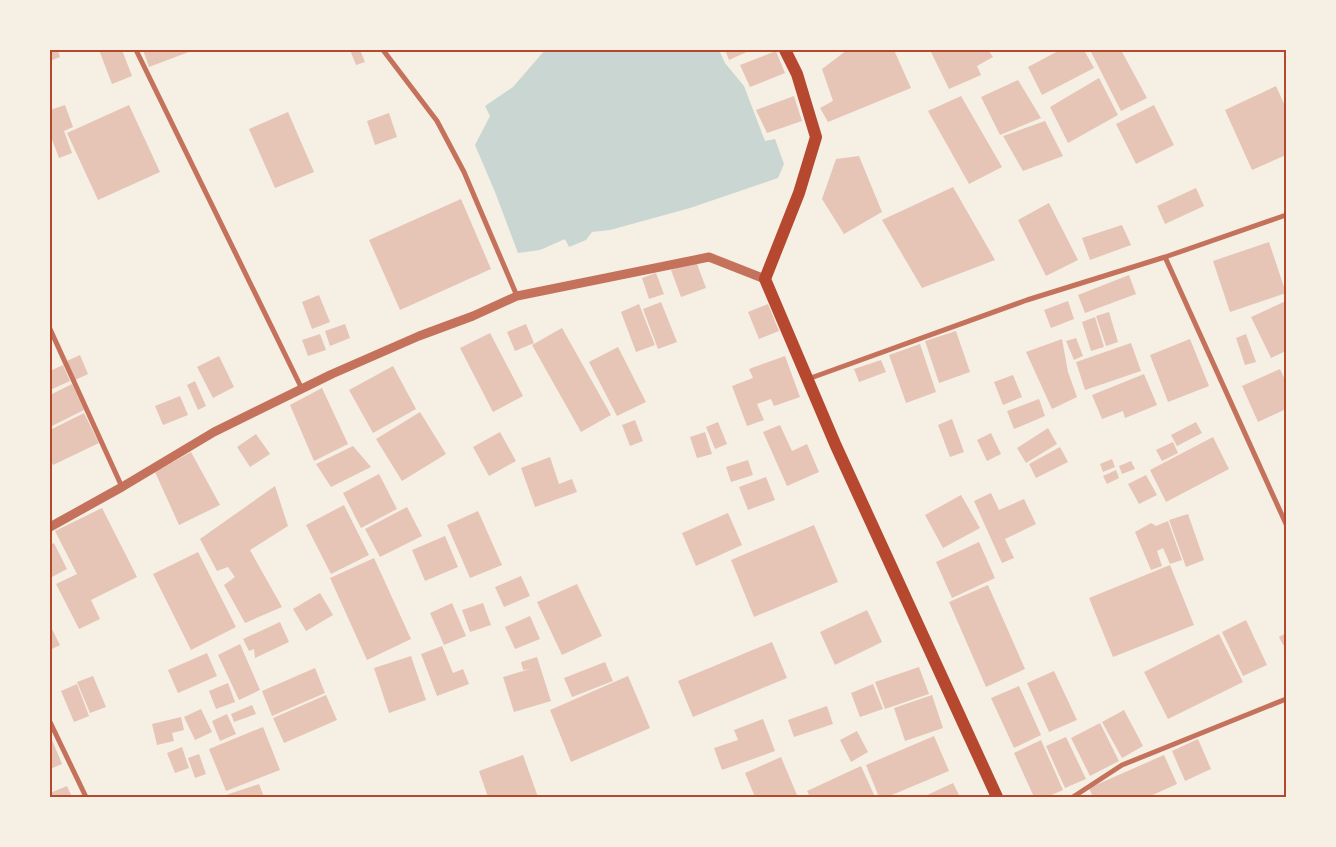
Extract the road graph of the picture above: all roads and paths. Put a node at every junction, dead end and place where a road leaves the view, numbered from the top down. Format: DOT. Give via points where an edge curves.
graph roads {
  1 [pos="136,50"];
  2 [pos="383,50"];
  3 [pos="785,50"];
  4 [pos="1286,215"];
  5 [pos="1165,257"];
  6 [pos="765,279"];
  7 [pos="517,296"];
  8 [pos="50,329"];
  9 [pos="808,379"];
  10 [pos="302,389"];
  11 [pos="122,487"];
  12 [pos="1286,524"];
  13 [pos="50,527"];
  14 [pos="1286,699"];
  15 [pos="50,722"];
  16 [pos="86,797"];
  17 [pos="997,797"];
  18 [pos="1073,797"];
  1 -- 10 [label="street"];
  2 -- 7 [label="street" via="437,121 464,172"];
  3 -- 6 [label="main road" via="797,74 816,137 799,193"];
  4 -- 5 [label="street"];
  5 -- 9 [label="street" via="1027,300"];
  5 -- 12 [label="street"];
  6 -- 7 [label="street" via="709,256"];
  6 -- 9 [label="main road"];
  7 -- 10 [label="street"];
  8 -- 11 [label="street"];
  9 -- 17 [label="main road"];
  10 -- 11 [label="street" via="214,432"];
  11 -- 13 [label="street"];
  14 -- 18 [label="street" via="1122,765"];
  15 -- 16 [label="street"];
}
